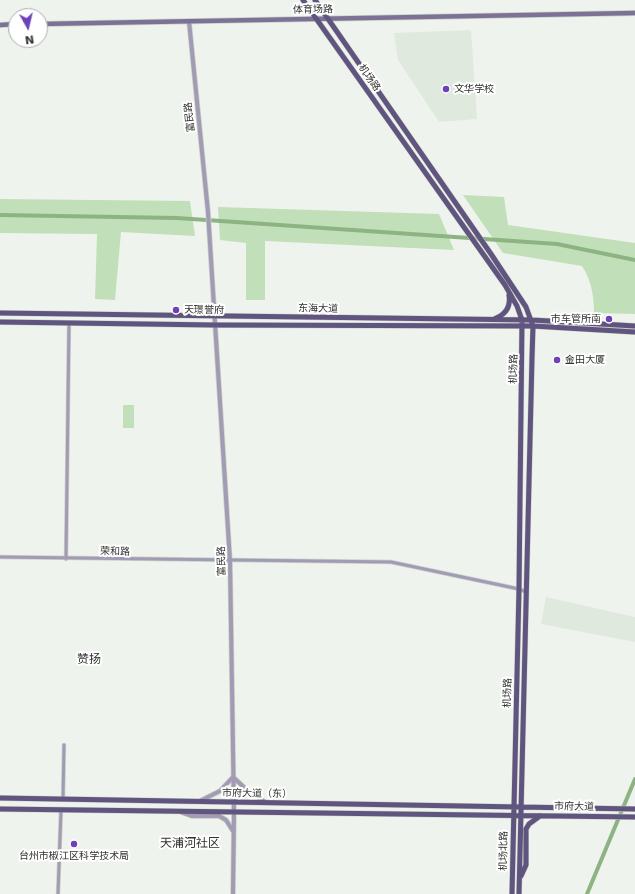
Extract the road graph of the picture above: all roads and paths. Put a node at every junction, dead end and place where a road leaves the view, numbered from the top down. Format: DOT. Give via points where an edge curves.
graph roads {
  1 [pos="303,0"];
  2 [pos="315,0"];
  3 [pos="635,13"];
  4 [pos="316,18"];
  5 [pos="328,18"];
  6 [pos="189,21"];
  7 [pos="48,24"];
  8 [pos="509,292"];
  9 [pos="0,313"];
  10 [pos="214,317"];
  11 [pos="491,320"];
  12 [pos="522,320"];
  13 [pos="532,320"];
  14 [pos="0,322"];
  15 [pos="69,323"];
  16 [pos="214,325"];
  17 [pos="533,326"];
  18 [pos="635,326"];
  19 [pos="523,327"];
  20 [pos="635,332"];
  21 [pos="0,557"];
  22 [pos="66,559"];
  23 [pos="230,561"];
  24 [pos="519,589"];
  25 [pos="526,592"];
  26 [pos="64,745"];
  27 [pos="233,777"];
  28 [pos="0,798"];
  29 [pos="63,799"];
  30 [pos="199,802"];
  31 [pos="233,802"];
  32 [pos="267,803"];
  33 [pos="514,808"];
  34 [pos="520,808"];
  35 [pos="0,809"];
  36 [pos="635,809"];
  37 [pos="61,810"];
  38 [pos="179,811"];
  39 [pos="234,812"];
  40 [pos="514,815"];
  41 [pos="520,816"];
  42 [pos="542,816"];
  43 [pos="635,817"];
  44 [pos="233,832"];
  45 [pos="520,879"];
  46 [pos="58,894"];
  47 [pos="232,894"];
  48 [pos="512,894"];
  49 [pos="519,894"];
  1 -- 4 [label="main road, 机场路"];
  2 -- 5 [label="main road, 机场路"];
  3 -- 5 [label="main road, 体育场路"];
  4 -- 5 [label="main road, 体育场路"];
  4 -- 6 [label="main road, 体育场路"];
  4 -- 8 [label="main road, 机场路"];
  5 -- 13 [label="main road, 机场路" via="491,254"];
  6 -- 7 [label="main road, 体育场路"];
  6 -- 10 [label="street, 富民路" via="208,212"];
  8 -- 11 [label="main road" via="508,309 503,315"];
  8 -- 12 [label="main road, 机场路"];
  9 -- 10 [label="main road, 东海大道"];
  10 -- 11 [label="main road, 东海大道"];
  10 -- 16 [label="street, 富民路"];
  11 -- 12 [label="main road, 东海大道"];
  12 -- 13 [label="main road, 东海大道"];
  12 -- 19 [label="main road, 机场路"];
  13 -- 17 [label="main road, 机场路"];
  13 -- 18 [label="main road, 东海大道"];
  14 -- 15 [label="main road, 东海大道"];
  15 -- 16 [label="main road, 东海大道"];
  15 -- 22 [label="street"];
  16 -- 19 [label="main road, 东海大道"];
  16 -- 23 [label="street, 富民路"];
  17 -- 19 [label="main road, 东海大道"];
  17 -- 20 [label="main road, 东海大道"];
  17 -- 25 [label="main road, 机场路"];
  19 -- 24 [label="main road, 机场路"];
  21 -- 22 [label="street, 荣和路"];
  22 -- 23 [label="street, 荣和路"];
  23 -- 24 [label="street, 荣和路" via="391,562"];
  23 -- 27 [label="street, 富民路"];
  24 -- 25 [label="street, 荣和路"];
  24 -- 33 [label="main road, 机场路"];
  25 -- 34 [label="main road, 机场路"];
  26 -- 29 [label="street"];
  27 -- 30 [label="street" via="220,791"];
  27 -- 31 [label="street, 富民路"];
  27 -- 32 [label="street" via="248,791"];
  28 -- 29 [label="main road, 市府大道（东）"];
  29 -- 30 [label="main road, 市府大道（东）"];
  30 -- 31 [label="main road, 市府大道（东）"];
  31 -- 32 [label="main road, 市府大道（东）"];
  31 -- 39 [label="street, 富民路"];
  32 -- 33 [label="main road, 市府大道（东）"];
  33 -- 34 [label="main road, 市府大道"];
  33 -- 40 [label="main road, 机场北路"];
  34 -- 36 [label="main road, 市府大道"];
  34 -- 41 [label="main road, 机场北路"];
  35 -- 37 [label="main road, 市府大道（东）"];
  37 -- 38 [label="main road, 市府大道（东）"];
  37 -- 46 [label="street"];
  38 -- 39 [label="main road, 市府大道（东）"];
  38 -- 44 [label="street" via="192,816 219,816 226,820"];
  39 -- 40 [label="main road, 市府大道（东）"];
  39 -- 44 [label="street, 富民路"];
  40 -- 41 [label="main road, 市府大道"];
  40 -- 48 [label="main road, 机场北路"];
  41 -- 42 [label="main road, 市府大道"];
  41 -- 45 [label="main road, 机场北路"];
  42 -- 43 [label="main road, 市府大道"];
  42 -- 45 [label="main road" via="526,829 526,866"];
  44 -- 47 [label="street, 富民路"];
  45 -- 49 [label="main road, 机场北路"];
}
